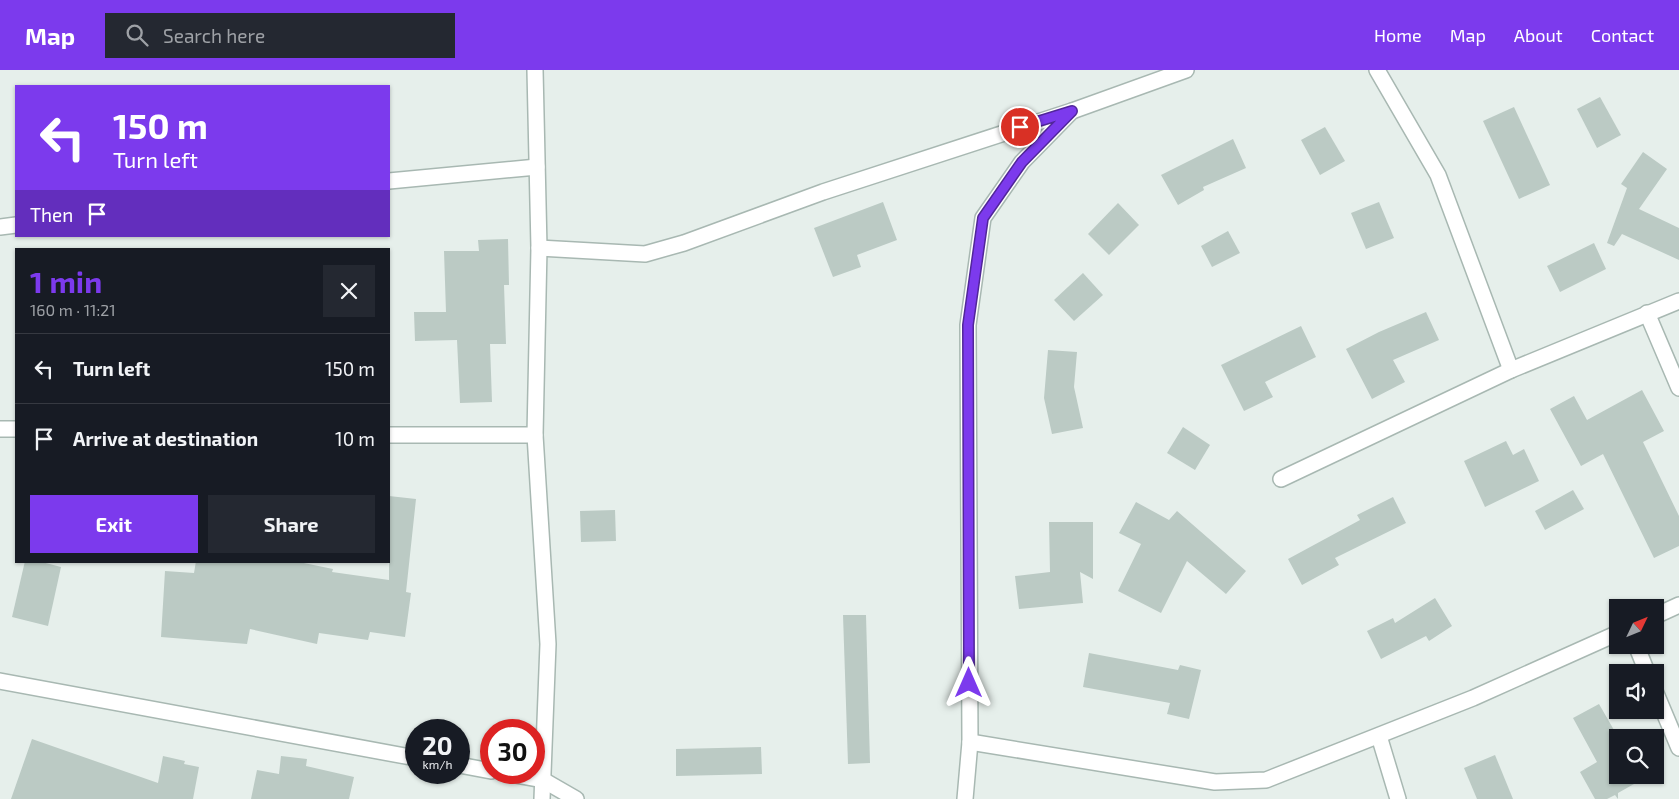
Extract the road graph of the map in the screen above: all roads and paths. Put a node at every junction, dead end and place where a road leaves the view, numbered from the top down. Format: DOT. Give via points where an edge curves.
graph roads {
  1 [pos="535,70"];
  2 [pos="1186,70"];
  3 [pos="1377,70"];
  4 [pos="1072,111"];
  5 [pos="537,167"];
  6 [pos="390,181"];
  7 [pos="15,225"];
  8 [pos="0,227"];
  9 [pos="539,248"];
  10 [pos="1679,301"];
  11 [pos="1647,313"];
  12 [pos="1511,370"];
  13 [pos="1679,388"];
  14 [pos="0,429"];
  15 [pos="15,429"];
  16 [pos="390,435"];
  17 [pos="535,435"];
  18 [pos="1281,479"];
  19 [pos="1679,605"];
  20 [pos="1664,612"];
  21 [pos="1609,637"];
  22 [pos="0,681"];
  23 [pos="1664,712"];
  24 [pos="1379,736"];
  25 [pos="970,742"];
  26 [pos="545,746"];
  27 [pos="1679,748"];
  28 [pos="405,756"];
  29 [pos="545,781"];
  30 [pos="544,784"];
  31 [pos="542,799"];
  32 [pos="576,799"];
  33 [pos="965,799"];
  34 [pos="1398,799"];
  1 -- 5 [label="street"];
  2 -- 4 [label="street"];
  3 -- 12 [label="street" via="1438,175"];
  4 -- 9 [label="street" via="644,254"];
  4 -- 25 [label="street" via="1022,162 983,218 968,325"];
  5 -- 6 [label="street"];
  5 -- 9 [label="street"];
  7 -- 8 [label="street"];
  9 -- 17 [label="street"];
  10 -- 11 [label="street"];
  11 -- 12 [label="street"];
  11 -- 13 [label="street"];
  12 -- 18 [label="street"];
  14 -- 15 [label="street"];
  16 -- 17 [label="street"];
  17 -- 26 [label="street" via="548,644"];
  19 -- 20 [label="street"];
  21 -- 24 [label="street"];
  22 -- 28 [label="street"];
  23 -- 27 [label="street"];
  24 -- 25 [label="street" via="1266,780 1215,782"];
  24 -- 34 [label="street"];
  25 -- 33 [label="street"];
  29 -- 32 [label="street"];
  30 -- 31 [label="street"];
}
